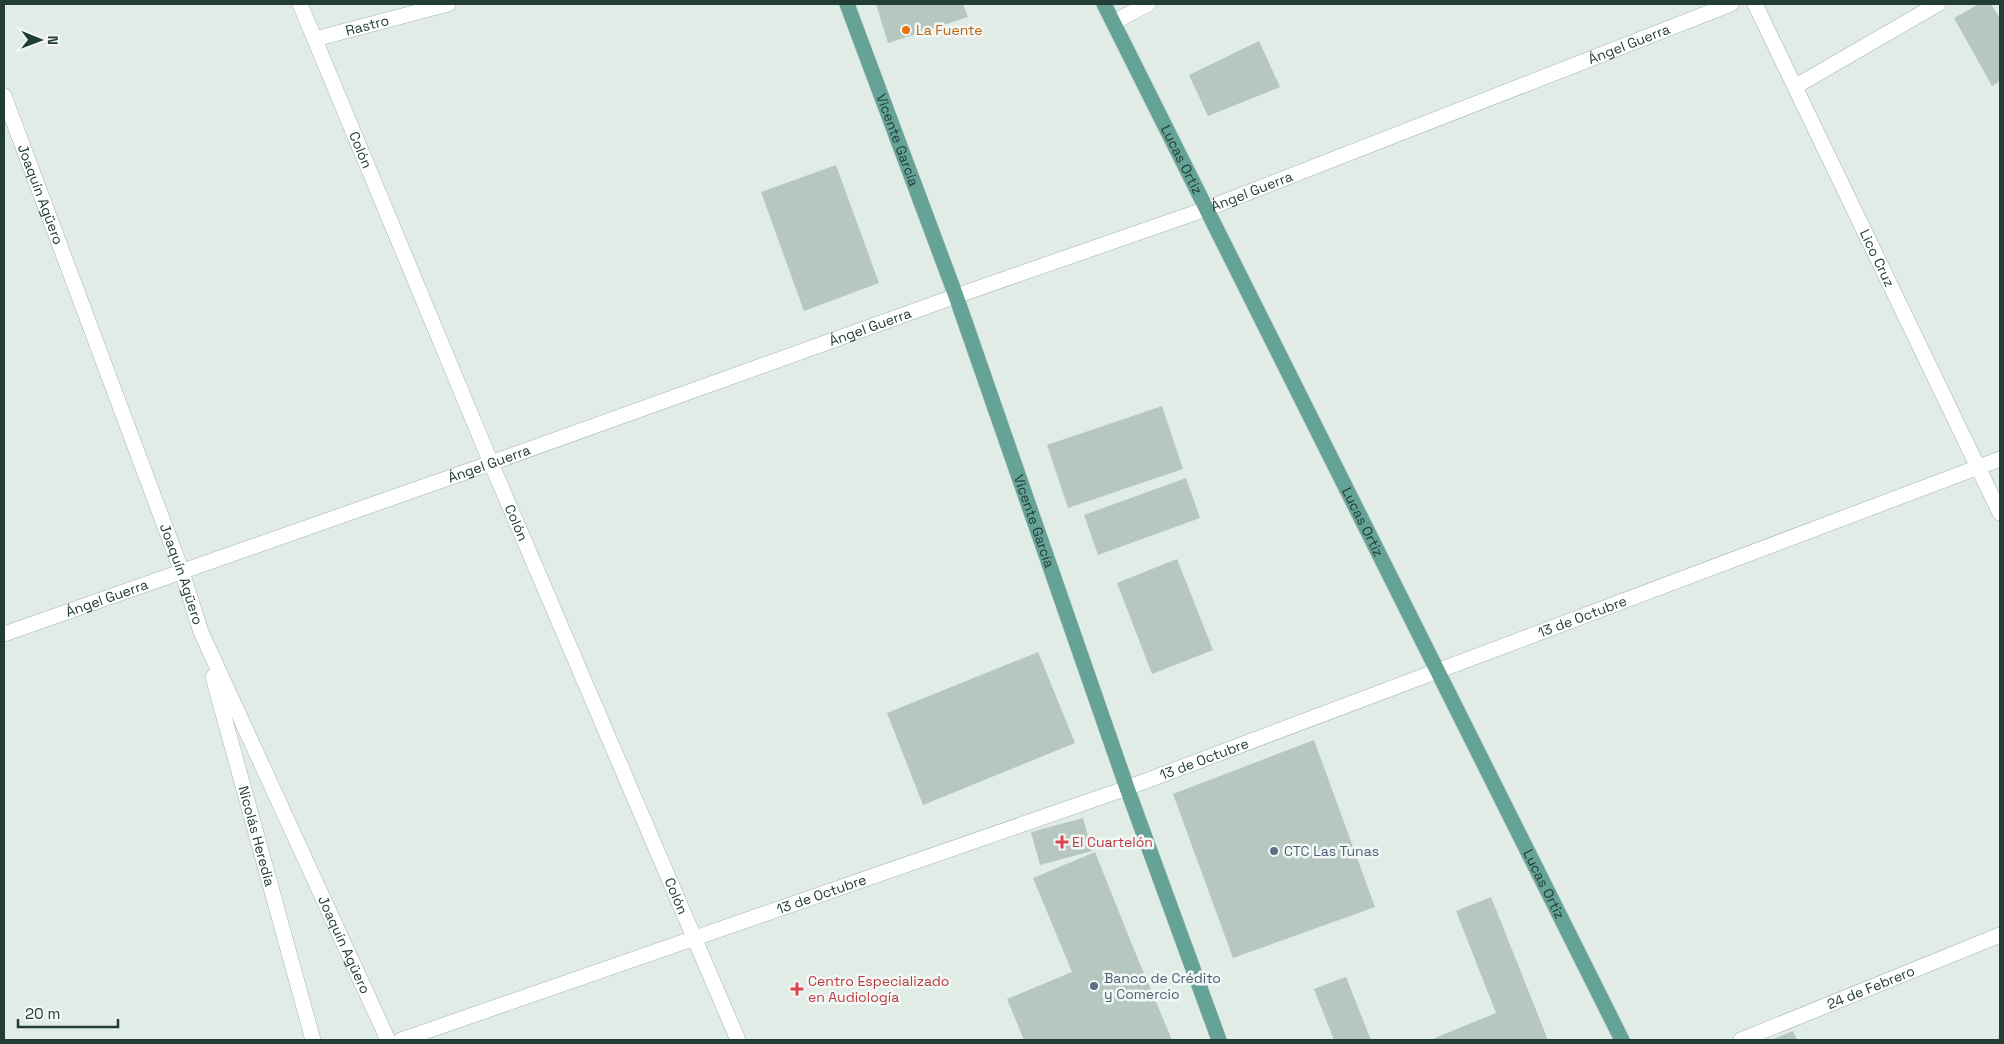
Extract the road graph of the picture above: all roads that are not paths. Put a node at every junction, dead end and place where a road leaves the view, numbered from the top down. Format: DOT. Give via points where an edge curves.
graph roads {
  1 [pos="300,4"];
  2 [pos="448,4"];
  3 [pos="847,4"];
  4 [pos="1104,4"];
  5 [pos="1148,4"];
  6 [pos="1731,4"];
  7 [pos="1756,4"];
  8 [pos="1938,4"];
  9 [pos="1114,22"];
  10 [pos="315,39"];
  11 [pos="1796,86"];
  12 [pos="4,96"];
  13 [pos="1206,209"];
  14 [pos="956,296"];
  15 [pos="2000,459"];
  16 [pos="491,463"];
  17 [pos="1978,469"];
  18 [pos="2000,513"];
  19 [pos="182,572"];
  20 [pos="201,632"];
  21 [pos="4,634"];
  22 [pos="1438,672"];
  23 [pos="1127,788"];
  24 [pos="2000,935"];
  25 [pos="694,938"];
  26 [pos="313,1040"];
  27 [pos="388,1040"];
  28 [pos="401,1040"];
  29 [pos="738,1040"];
  30 [pos="1219,1040"];
  31 [pos="1622,1040"];
  32 [pos="1741,1040"];
  1 -- 10 [label="street, Colón"];
  2 -- 10 [label="street, Rastro"];
  3 -- 14 [label="main road, Vicente García"];
  4 -- 9 [label="main road, Lucas Ortiz"];
  5 -- 9 [label="street"];
  6 -- 13 [label="street, Ángel Guerra"];
  7 -- 11 [label="street, Lico Cruz"];
  8 -- 11 [label="street"];
  9 -- 13 [label="main road, Lucas Ortiz"];
  10 -- 16 [label="street, Colón"];
  11 -- 17 [label="street, Lico Cruz"];
  12 -- 19 [label="street, Joaquín Agüero"];
  13 -- 14 [label="street, Ángel Guerra"];
  13 -- 22 [label="main road, Lucas Ortiz"];
  14 -- 16 [label="street, Ángel Guerra"];
  14 -- 23 [label="main road, Vicente García"];
  15 -- 17 [label="street, 13 de Octubre"];
  16 -- 19 [label="street, Ángel Guerra"];
  16 -- 25 [label="street, Colón"];
  17 -- 18 [label="street, Lico Cruz"];
  17 -- 22 [label="street, 13 de Octubre"];
  19 -- 20 [label="street, Joaquín Agüero"];
  19 -- 21 [label="street, Ángel Guerra"];
  20 -- 26 [label="street, Nicolás Heredia"];
  20 -- 27 [label="street, Joaquín Agüero"];
  22 -- 23 [label="street, 13 de Octubre"];
  22 -- 31 [label="main road, Lucas Ortiz"];
  23 -- 25 [label="street, 13 de Octubre"];
  23 -- 30 [label="main road, Vicente García"];
  24 -- 32 [label="street, 24 de Febrero"];
  25 -- 28 [label="street, 13 de Octubre"];
  25 -- 29 [label="street, Colón"];
}
